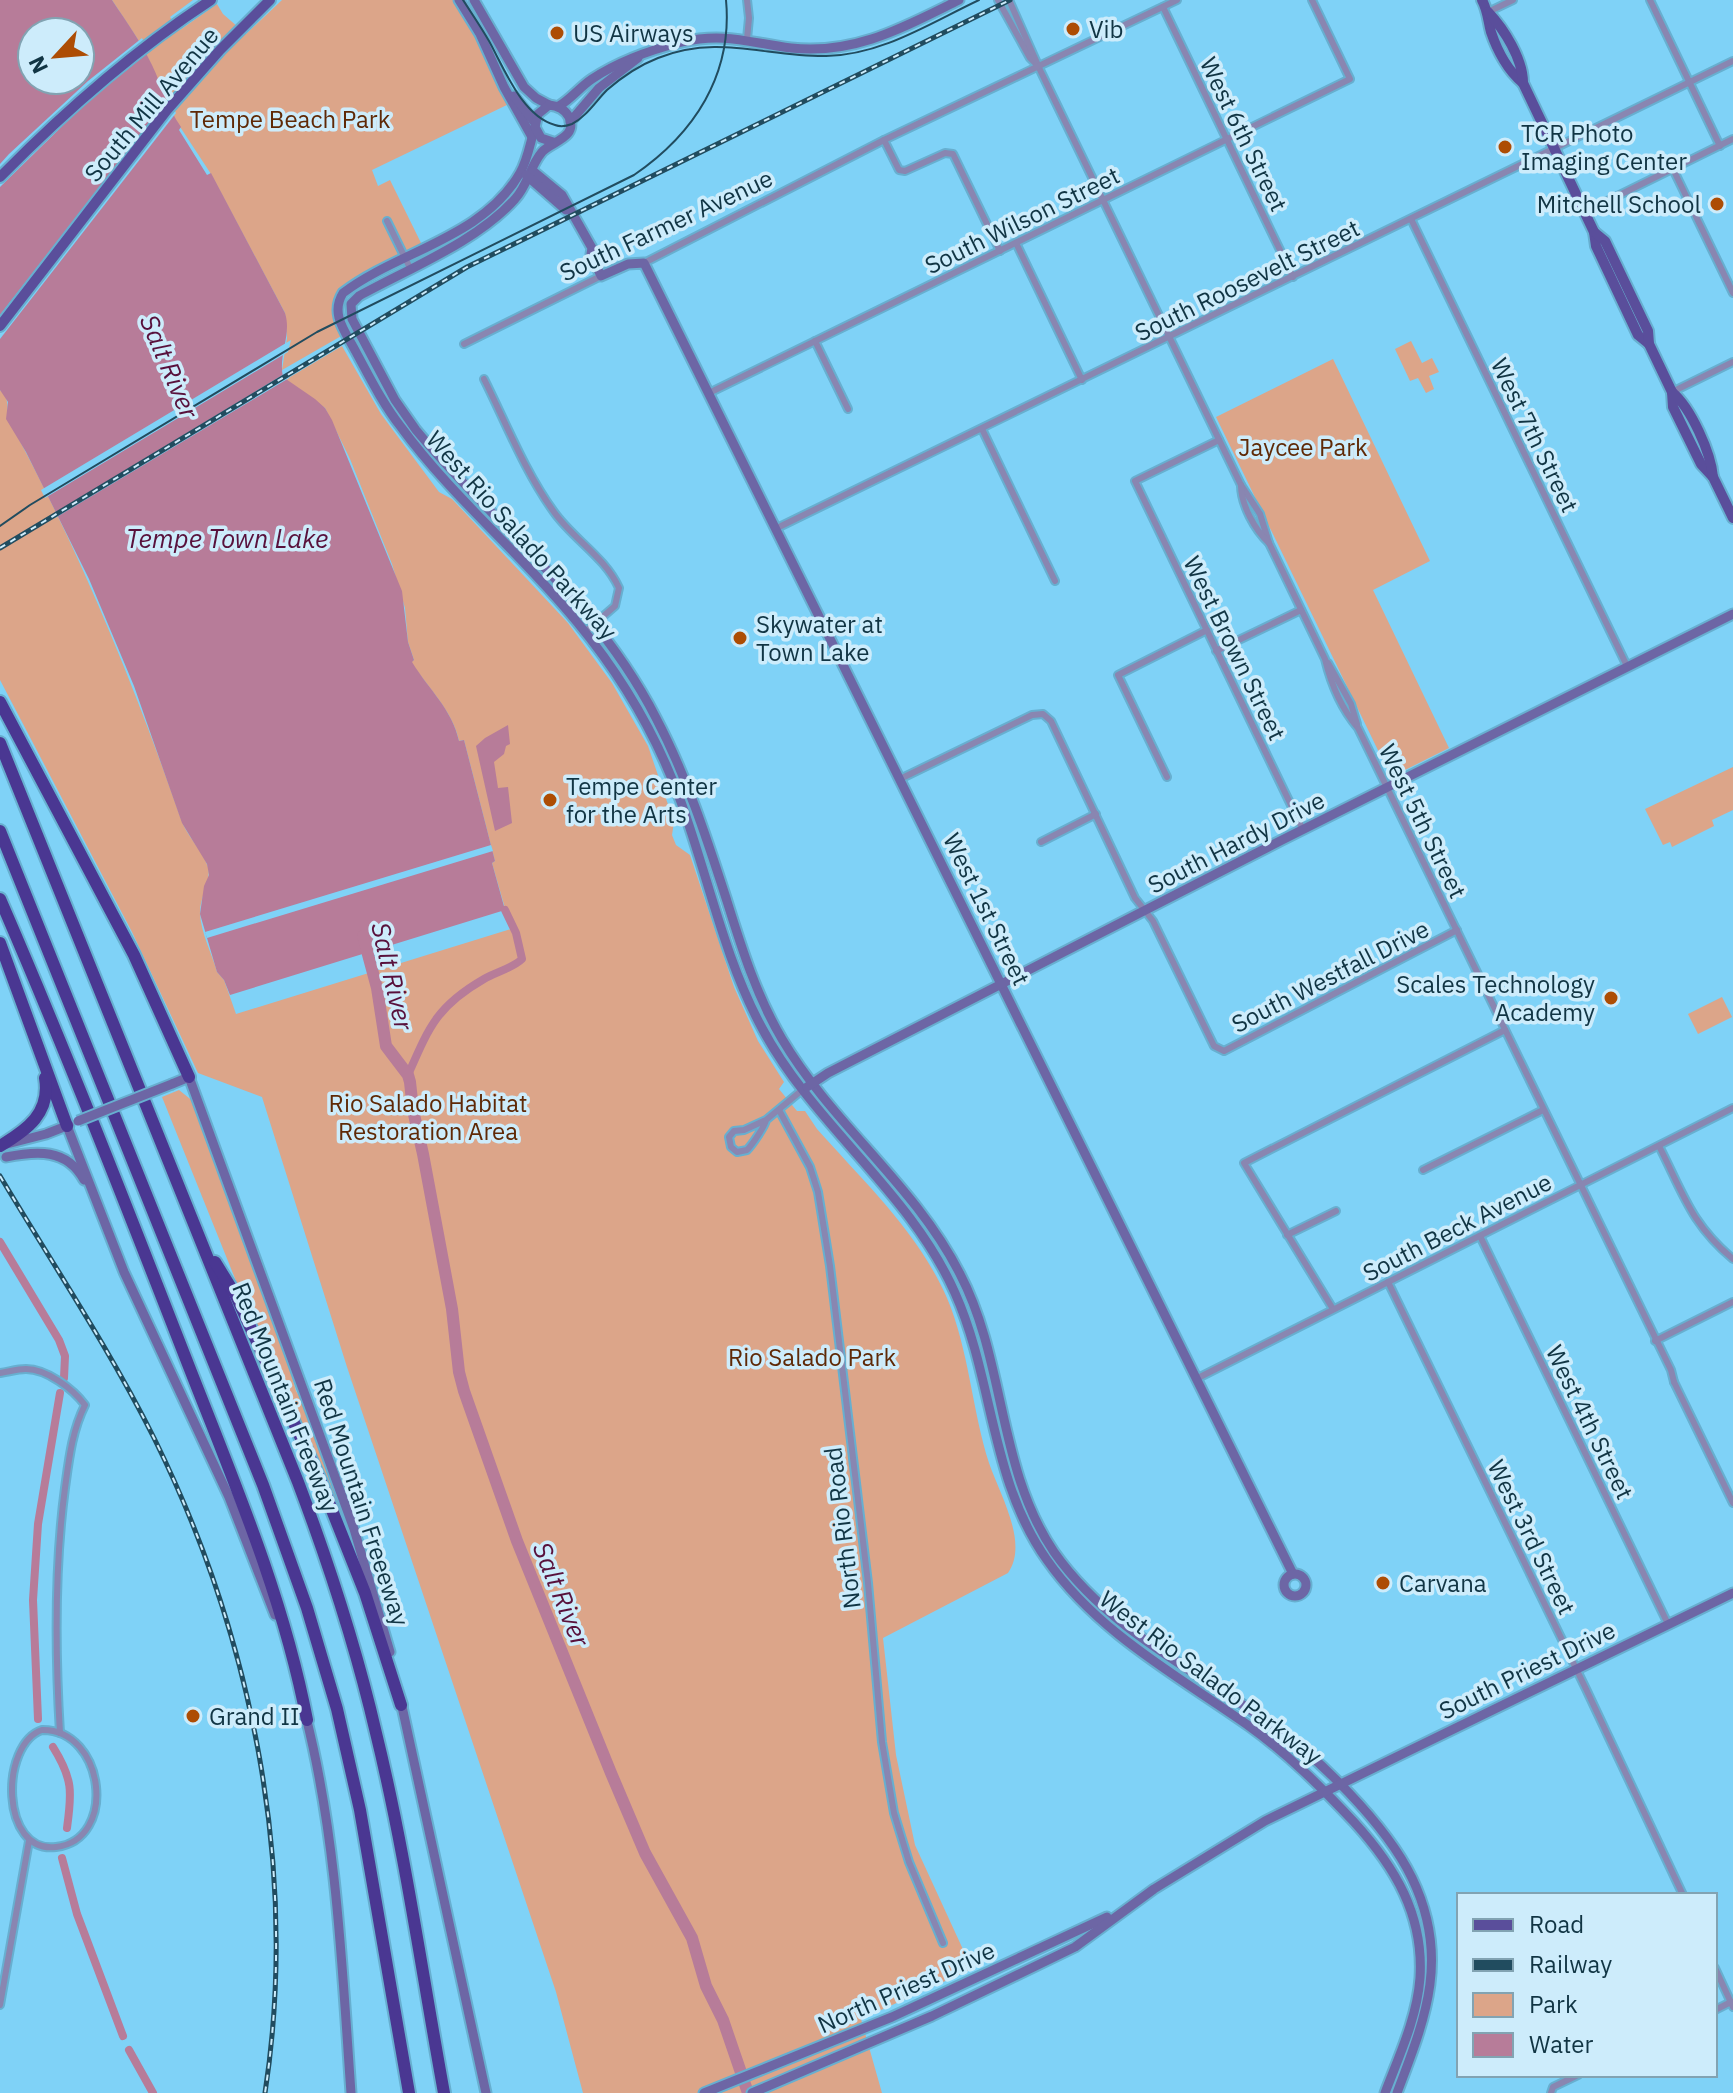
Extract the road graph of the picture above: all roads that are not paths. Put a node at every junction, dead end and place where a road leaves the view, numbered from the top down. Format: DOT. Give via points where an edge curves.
graph roads {
  1 [pos="211,0"];
  2 [pos="270,0"];
  3 [pos="459,0"];
  4 [pos="467,0"];
  5 [pos="747,0"];
  6 [pos="959,0"];
  7 [pos="998,0"];
  8 [pos="1009,0"];
  9 [pos="1177,0"];
  10 [pos="1312,0"];
  11 [pos="1482,0"];
  12 [pos="1513,0"];
  13 [pos="1650,0"];
  14 [pos="477,5"];
  15 [pos="1163,7"];
  16 [pos="1488,12"];
  17 [pos="747,39"];
  18 [pos="638,58"];
  19 [pos="1733,61"];
  20 [pos="1038,66"];
  21 [pos="1690,83"];
  22 [pos="554,106"];
  23 [pos="570,122"];
  24 [pos="534,129"];
  25 [pos="1733,139"];
  26 [pos="884,140"];
  27 [pos="1227,140"];
  28 [pos="553,142"];
  29 [pos="1720,146"];
  30 [pos="1555,150"];
  31 [pos="528,154"];
  32 [pos="1673,169"];
  33 [pos="531,175"];
  34 [pos="0,177"];
  35 [pos="1103,201"];
  36 [pos="1585,212"];
  37 [pos="1411,219"];
  38 [pos="387,221"];
  39 [pos="1016,243"];
  40 [pos="1000,251"];
  41 [pos="405,258"];
  42 [pos="644,263"];
  43 [pos="410,268"];
  44 [pos="601,276"];
  45 [pos="1293,277"];
  46 [pos="1733,293"];
  47 [pos="0,326"];
  48 [pos="1169,337"];
  49 [pos="815,341"];
  50 [pos="464,344"];
  51 [pos="1733,362"];
  52 [pos="484,379"];
  53 [pos="1082,380"];
  54 [pos="1672,392"];
  55 [pos="709,393"];
  56 [pos="848,409"];
  57 [pos="982,429"];
  58 [pos="1219,440"];
  59 [pos="1733,518"];
  60 [pos="775,529"];
  61 [pos="1055,581"];
  62 [pos="1301,610"];
  63 [pos="1733,614"];
  64 [pos="596,623"];
  65 [pos="1207,630"];
  66 [pos="585,632"];
  67 [pos="1216,651"];
  68 [pos="1627,666"];
  69 [pos="0,702"];
  70 [pos="0,743"];
  71 [pos="1167,777"];
  72 [pos="900,779"];
  73 [pos="1387,788"];
  74 [pos="1096,814"];
  75 [pos="1303,830"];
  76 [pos="0,831"];
  77 [pos="1041,842"];
  78 [pos="0,899"];
  79 [pos="1145,910"];
  80 [pos="1457,930"];
  81 [pos="0,943"];
  82 [pos="1001,984"];
  83 [pos="1505,1030"];
  84 [pos="39,1056"];
  85 [pos="189,1077"];
  86 [pos="811,1084"];
  87 [pos="801,1091"];
  88 [pos="1733,1108"];
  89 [pos="779,1110"];
  90 [pos="1543,1110"];
  91 [pos="766,1120"];
  92 [pos="72,1123"];
  93 [pos="744,1130"];
  94 [pos="752,1140"];
  95 [pos="1659,1146"];
  96 [pos="2,1154"];
  97 [pos="1423,1170"];
  98 [pos="1580,1186"];
  99 [pos="1336,1211"];
  100 [pos="195,1227"];
  101 [pos="107,1231"];
  102 [pos="1287,1235"];
  103 [pos="1480,1236"];
  104 [pos="1733,1259"];
  105 [pos="1388,1282"];
  106 [pos="1733,1302"];
  107 [pos="1333,1309"];
  108 [pos="1655,1341"];
  109 [pos="988,1346"];
  110 [pos="976,1349"];
  111 [pos="0,1373"];
  112 [pos="1198,1378"];
  113 [pos="1733,1503"];
  114 [pos="1293,1574"];
  115 [pos="1733,1593"];
  116 [pos="1668,1624"];
  117 [pos="1576,1669"];
  118 [pos="401,1705"];
  119 [pos="307,1720"];
  120 [pos="60,1733"];
  121 [pos="9,1755"];
  122 [pos="1338,1784"];
  123 [pos="1324,1791"];
  124 [pos="5,1809"];
  125 [pos="29,1841"];
  126 [pos="1682,1893"];
  127 [pos="1121,1912"];
  128 [pos="1417,1930"];
  129 [pos="943,1943"];
  130 [pos="1717,1972"];
  131 [pos="1430,1994"];
  132 [pos="0,2005"];
  133 [pos="1732,2005"];
  134 [pos="1574,2077"];
  135 [pos="351,2093"];
  136 [pos="409,2093"];
  137 [pos="444,2093"];
  138 [pos="486,2093"];
  139 [pos="704,2093"];
  140 [pos="752,2093"];
  141 [pos="1385,2093"];
  142 [pos="1397,2093"];
  143 [pos="1551,2093"];
  1 -- 34 [label="main road, South Mill Avenue" via="107,75"];
  2 -- 47 [label="main road, South Mill Avenue" via="167,110"];
  3 -- 24 [label="main road"];
  4 -- 14 [label="main road" via="472,8"];
  5 -- 17 [label="street"];
  6 -- 17 [label="main road" via="886,36 844,48 789,48"];
  7 -- 20 [label="street, West 5th Street"];
  8 -- 20 [label="street, West 5th Street"];
  9 -- 15 [label="street, South Farmer Avenue"];
  10 -- 27 [label="street, South Wilson Street" via="1350,79"];
  11 -- 16 [label="main road"];
  12 -- 16 [label="street"];
  13 -- 21 [label="street"];
  14 -- 22 [label="main road" via="524,87"];
  15 -- 20 [label="street, South Farmer Avenue"];
  15 -- 27 [label="street, West 6th Street"];
  16 -- 30 [label="main road" via="1523,71 1523,83"];
  17 -- 18 [label="main road" via="695,40"];
  18 -- 22 [label="main road" via="592,79"];
  18 -- 23 [label="main road" via="599,88"];
  19 -- 21 [label="street, South Roosevelt Street"];
  20 -- 26 [label="street, South Farmer Avenue"];
  20 -- 35 [label="street, West 5th Street"];
  21 -- 29 [label="street"];
  21 -- 30 [label="street, South Roosevelt Street"];
  22 -- 23 [label="main road"];
  22 -- 24 [label="main road" via="538,114"];
  23 -- 28 [label="main road" via="567,135"];
  24 -- 28 [label="main road"];
  24 -- 31 [label="main road, West Rio Salado Parkway"];
  25 -- 29 [label="street"];
  26 -- 40 [label="street" via="899,170 953,154"];
  26 -- 42 [label="street, South Farmer Avenue"];
  27 -- 35 [label="street, South Wilson Street"];
  27 -- 45 [label="street, West 6th Street"];
  28 -- 33 [label="main road, West Rio Salado Parkway"];
  29 -- 32 [label="street"];
  30 -- 36 [label="main road"];
  30 -- 37 [label="street, South Roosevelt Street"];
  31 -- 33 [label="main road" via="525,172"];
  31 -- 41 [label="main road, West Rio Salado Parkway" via="513,183 488,209"];
  32 -- 36 [label="street"];
  32 -- 46 [label="street"];
  33 -- 43 [label="main road, West Rio Salado Parkway" via="515,200 486,225"];
  33 -- 44 [label="main road" via="565,209"];
  35 -- 39 [label="street, South Wilson Street"];
  35 -- 48 [label="street, West 5th Street"];
  36 -- 54 [label="main road" via="1605,241"];
  37 -- 45 [label="street, South Roosevelt Street"];
  37 -- 68 [label="street, West 7th Street"];
  38 -- 41 [label="street"];
  39 -- 40 [label="street, South Wilson Street"];
  39 -- 53 [label="street"];
  40 -- 49 [label="street, South Wilson Street"];
  41 -- 43 [label="street"];
  41 -- 66 [label="main road, West Rio Salado Parkway" via="340,295 336,311 341,323 404,432"];
  42 -- 44 [label="main road, South Farmer Avenue"];
  42 -- 55 [label="main road, West 1st Street"];
  43 -- 64 [label="main road, West Rio Salado Parkway" via="351,304 364,343 416,430"];
  44 -- 50 [label="street, South Farmer Avenue"];
  45 -- 48 [label="street, South Roosevelt Street"];
  48 -- 53 [label="street, South Roosevelt Street"];
  48 -- 58 [label="street, West 5th Street"];
  49 -- 55 [label="street, South Wilson Street"];
  49 -- 56 [label="street"];
  51 -- 54 [label="street"];
  52 -- 64 [label="street" via="542,493 618,584 615,606"];
  53 -- 57 [label="street, South Roosevelt Street"];
  54 -- 59 [label="main road" via="1682,401 1712,461 1713,477"];
  55 -- 60 [label="main road, West 1st Street"];
  57 -- 60 [label="street, South Roosevelt Street"];
  57 -- 61 [label="street"];
  58 -- 62 [label="street, West 5th Street" via="1257,529"];
  58 -- 65 [label="street, West Brown Street" via="1135,481"];
  60 -- 72 [label="main road, West 1st Street"];
  62 -- 67 [label="street"];
  62 -- 73 [label="street, West 5th Street" via="1345,711"];
  63 -- 68 [label="main road, South Hardy Drive"];
  64 -- 66 [label="street"];
  64 -- 86 [label="main road, West Rio Salado Parkway" via="639,688 679,765 756,986"];
  65 -- 67 [label="street, West Brown Street"];
  65 -- 71 [label="street" via="1118,675"];
  66 -- 87 [label="main road, West Rio Salado Parkway" via="626,689 659,752 746,995"];
  67 -- 75 [label="street, West Brown Street"];
  68 -- 73 [label="main road, South Hardy Drive"];
  69 -- 85 [label="highway" via="134,955"];
  70 -- 100 [label="highway, Red Mountain Freeway"];
  72 -- 74 [label="street" via="1043,714"];
  72 -- 82 [label="main road, West 1st Street"];
  73 -- 75 [label="main road, South Hardy Drive"];
  73 -- 80 [label="street, West 5th Street"];
  74 -- 77 [label="street"];
  74 -- 79 [label="street"];
  75 -- 79 [label="main road, South Hardy Drive"];
  76 -- 136 [label="highway" via="263,1485 307,1608 360,1810"];
  78 -- 119 [label="highway" via="242,1501 283,1620"];
  79 -- 80 [label="street, South Westfall Drive" via="1214,1046 1224,1051"];
  79 -- 82 [label="main road, South Hardy Drive"];
  80 -- 83 [label="street, West 5th Street"];
  81 -- 84 [label="highway"];
  82 -- 86 [label="main road, South Hardy Drive"];
  82 -- 112 [label="main road, West 1st Street"];
  83 -- 90 [label="street, West 5th Street"];
  83 -- 102 [label="street" via="1244,1163"];
  84 -- 92 [label="highway"];
  84 -- 96 [label="highway" via="46,1081 43,1106"];
  85 -- 92 [label="main road, bridge"];
  85 -- 118 [label="main road, Red Mountain Freeeway" via="354,1529"];
  86 -- 87 [label="main road, South Hardy Drive"];
  86 -- 109 [label="main road, West Rio Salado Parkway" via="931,1223 965,1283"];
  87 -- 89 [label="street, South Hardy Drive"];
  87 -- 110 [label="main road, West Rio Salado Parkway" via="919,1229 949,1278"];
  88 -- 95 [label="street, South Beck Avenue"];
  89 -- 91 [label="street, South Hardy Drive"];
  89 -- 129 [label="street, North Rio Road" via="810,1167 830,1266 894,1813"];
  90 -- 97 [label="street"];
  90 -- 98 [label="street, West 5th Street"];
  91 -- 93 [label="street, South Hardy Drive"];
  91 -- 94 [label="street, South Hardy Drive"];
  92 -- 96 [label="main road"];
  92 -- 101 [label="main road"];
  93 -- 94 [label="street"];
  93 -- 94 [label="street" via="731,1134 731,1147 744,1152"];
  95 -- 98 [label="street, South Beck Avenue"];
  95 -- 104 [label="street" via="1697,1223"];
  96 -- 101 [label="main road" via="40,1152 68,1161 81,1174"];
  98 -- 103 [label="street, South Beck Avenue"];
  98 -- 108 [label="street, West 5th Street"];
  99 -- 102 [label="street"];
  100 -- 118 [label="highway" via="236,1296 320,1480 365,1593"];
  100 -- 137 [label="highway, Red Mountain Freeway" via="312,1519 357,1656 394,1811"];
  101 -- 119 [label="main road" via="246,1536"];
  102 -- 107 [label="street"];
  103 -- 105 [label="street, South Beck Avenue"];
  103 -- 116 [label="street, West 4th Street"];
  105 -- 107 [label="street, South Beck Avenue"];
  105 -- 117 [label="street, West 3rd Street"];
  106 -- 108 [label="street"];
  107 -- 112 [label="street, South Beck Avenue"];
  108 -- 113 [label="street, West 5th Street"];
  109 -- 110 [label="main road"];
  109 -- 122 [label="main road, West Rio Salado Parkway" via="1020,1484 1037,1524 1065,1566 1118,1620 1271,1723"];
  110 -- 123 [label="main road, West Rio Salado Parkway" via="1008,1486 1026,1527 1058,1576 1109,1628 1262,1736"];
  111 -- 120 [label="street" via="41,1371 85,1405 71,1448 58,1538"];
  112 -- 114 [label="main road, West 1st Street"];
  115 -- 116 [label="main road, South Priest Drive"];
  116 -- 117 [label="main road, South Priest Drive"];
  117 -- 122 [label="main road, South Priest Drive"];
  117 -- 126 [label="street, West 3rd Street"];
  118 -- 138 [label="main road, Red Mountain Freeeway"];
  119 -- 135 [label="main road" via="334,1880"];
  120 -- 121 [label="street" via="46,1730 21,1739"];
  120 -- 125 [label="street" via="88,1758 96,1787 89,1823 81,1836 60,1847"];
  122 -- 123 [label="main road, North Priest Drive"];
  122 -- 131 [label="main road, West Rio Salado Parkway" via="1382,1832 1417,1889 1430,1935"];
  123 -- 127 [label="main road, North Priest Drive" via="1232,1839"];
  123 -- 128 [label="main road, West Rio Salado Parkway" via="1393,1871"];
  124 -- 125 [label="street"];
  125 -- 132 [label="street"];
  127 -- 139 [label="main road, North Priest Drive" via="870,2027"];
  127 -- 140 [label="main road, North Priest Drive" via="1075,1947"];
  128 -- 131 [label="main road" via="1426,1943"];
  128 -- 141 [label="main road, West Rio Salado Parkway" via="1418,1999"];
  130 -- 133 [label="street"];
  131 -- 142 [label="main road, West Rio Salado Parkway"];
  134 -- 143 [label="street"];
}
